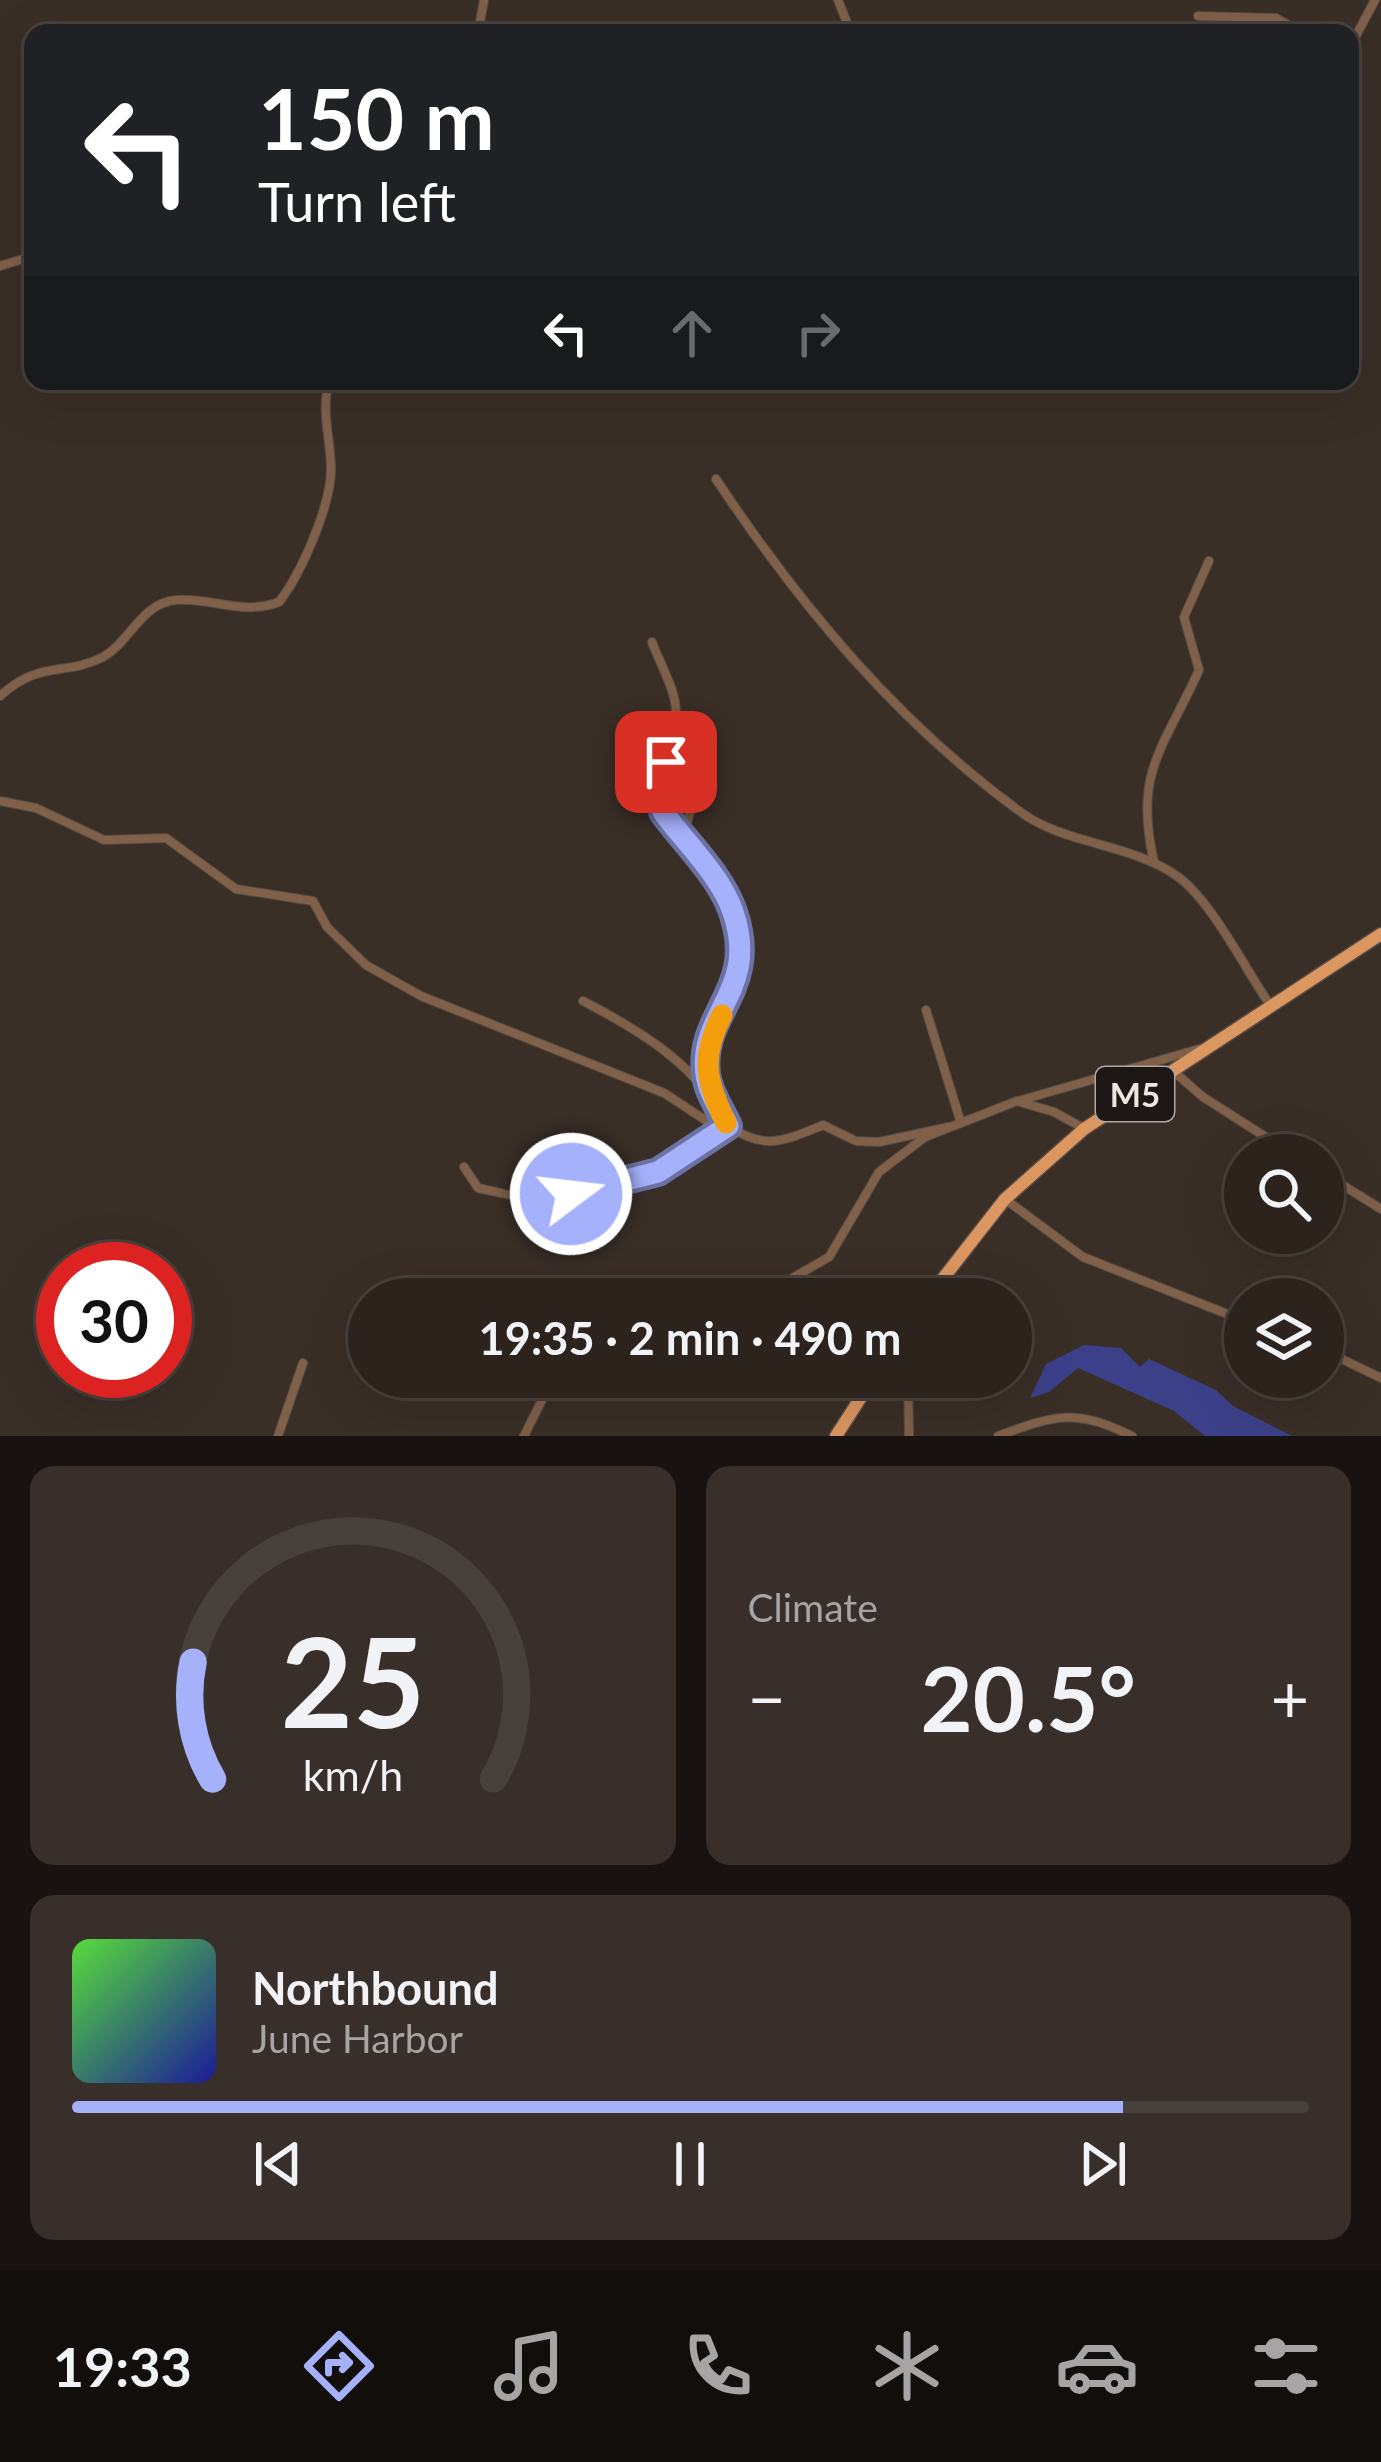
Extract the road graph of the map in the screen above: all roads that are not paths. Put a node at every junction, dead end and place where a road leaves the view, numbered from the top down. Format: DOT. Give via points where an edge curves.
graph roads {
  1 [pos="1376,0"];
  2 [pos="1198,16"];
  3 [pos="1287,24"];
  4 [pos="1359,31"];
  5 [pos="328,390"];
  6 [pos="716,479"];
  7 [pos="1208,561"];
  8 [pos="652,643"];
  9 [pos="0,697"];
  10 [pos="697,790"];
  11 [pos="0,801"];
  12 [pos="682,838"];
  13 [pos="1154,864"];
  14 [pos="1381,934"];
  15 [pos="583,1001"];
  16 [pos="1270,1006"];
  17 [pos="926,1010"];
  18 [pos="1201,1049"];
  19 [pos="1171,1068"];
  20 [pos="711,1091"];
  21 [pos="1017,1101"];
  22 [pos="961,1123"];
  23 [pos="723,1127"];
  24 [pos="949,1127"];
  25 [pos="1084,1129"];
  26 [pos="1261,1134"];
  27 [pos="464,1166"];
  28 [pos="1344,1186"];
  29 [pos="1005,1199"];
  30 [pos="1381,1209"];
  31 [pos="793,1278"];
  32 [pos="943,1278"];
  33 [pos="1224,1313"];
  34 [pos="1344,1360"];
  35 [pos="303,1363"];
  36 [pos="1381,1378"];
  37 [pos="543,1398"];
  38 [pos="860,1398"];
  39 [pos="908,1398"];
  40 [pos="278,1436"];
  41 [pos="524,1436"];
  42 [pos="836,1436"];
  43 [pos="909,1436"];
  44 [pos="998,1436"];
  45 [pos="1132,1436"];
  1 -- 4 [label="street"];
  2 -- 3 [label="street"];
  5 -- 9 [label="street" via="330,478 300,570 279,602 167,602 103,657 30,674"];
  6 -- 13 [label="street" via="785,580 883,692 1039,824"];
  7 -- 13 [label="street" via="1184,617 1198,670 1146,780"];
  8 -- 12 [label="street" via="676,711 660,798"];
  10 -- 12 [label="street"];
  11 -- 23 [label="street" via="36,808 104,840 166,838 236,889 313,901 350,951 421,996 664,1093"];
  12 -- 20 [label="street" via="724,892 740,939 741,970 707,1048"];
  13 -- 16 [label="street" via="1186,885"];
  14 -- 16 [label="highway, M5"];
  15 -- 20 [label="street" via="638,1031"];
  16 -- 18 [label="highway, M5"];
  17 -- 22 [label="street"];
  18 -- 19 [label="highway, M5"];
  18 -- 21 [label="street"];
  19 -- 25 [label="highway, M5"];
  19 -- 26 [label="street"];
  20 -- 23 [label="street"];
  21 -- 22 [label="street"];
  21 -- 25 [label="street"];
  22 -- 24 [label="street"];
  23 -- 24 [label="street" via="770,1145 823,1124 856,1141 879,1142"];
  23 -- 27 [label="street" via="658,1172 542,1202 478,1188"];
  24 -- 31 [label="street" via="879,1172 830,1257"];
  25 -- 29 [label="highway, M5"];
  28 -- 30 [label="street"];
  29 -- 32 [label="highway, M5"];
  29 -- 33 [label="street" via="1083,1257"];
  34 -- 36 [label="street"];
  35 -- 40 [label="street"];
  37 -- 41 [label="street"];
  38 -- 42 [label="highway"];
  39 -- 43 [label="street"];
  44 -- 45 [label="street" via="1072,1415"];
}
